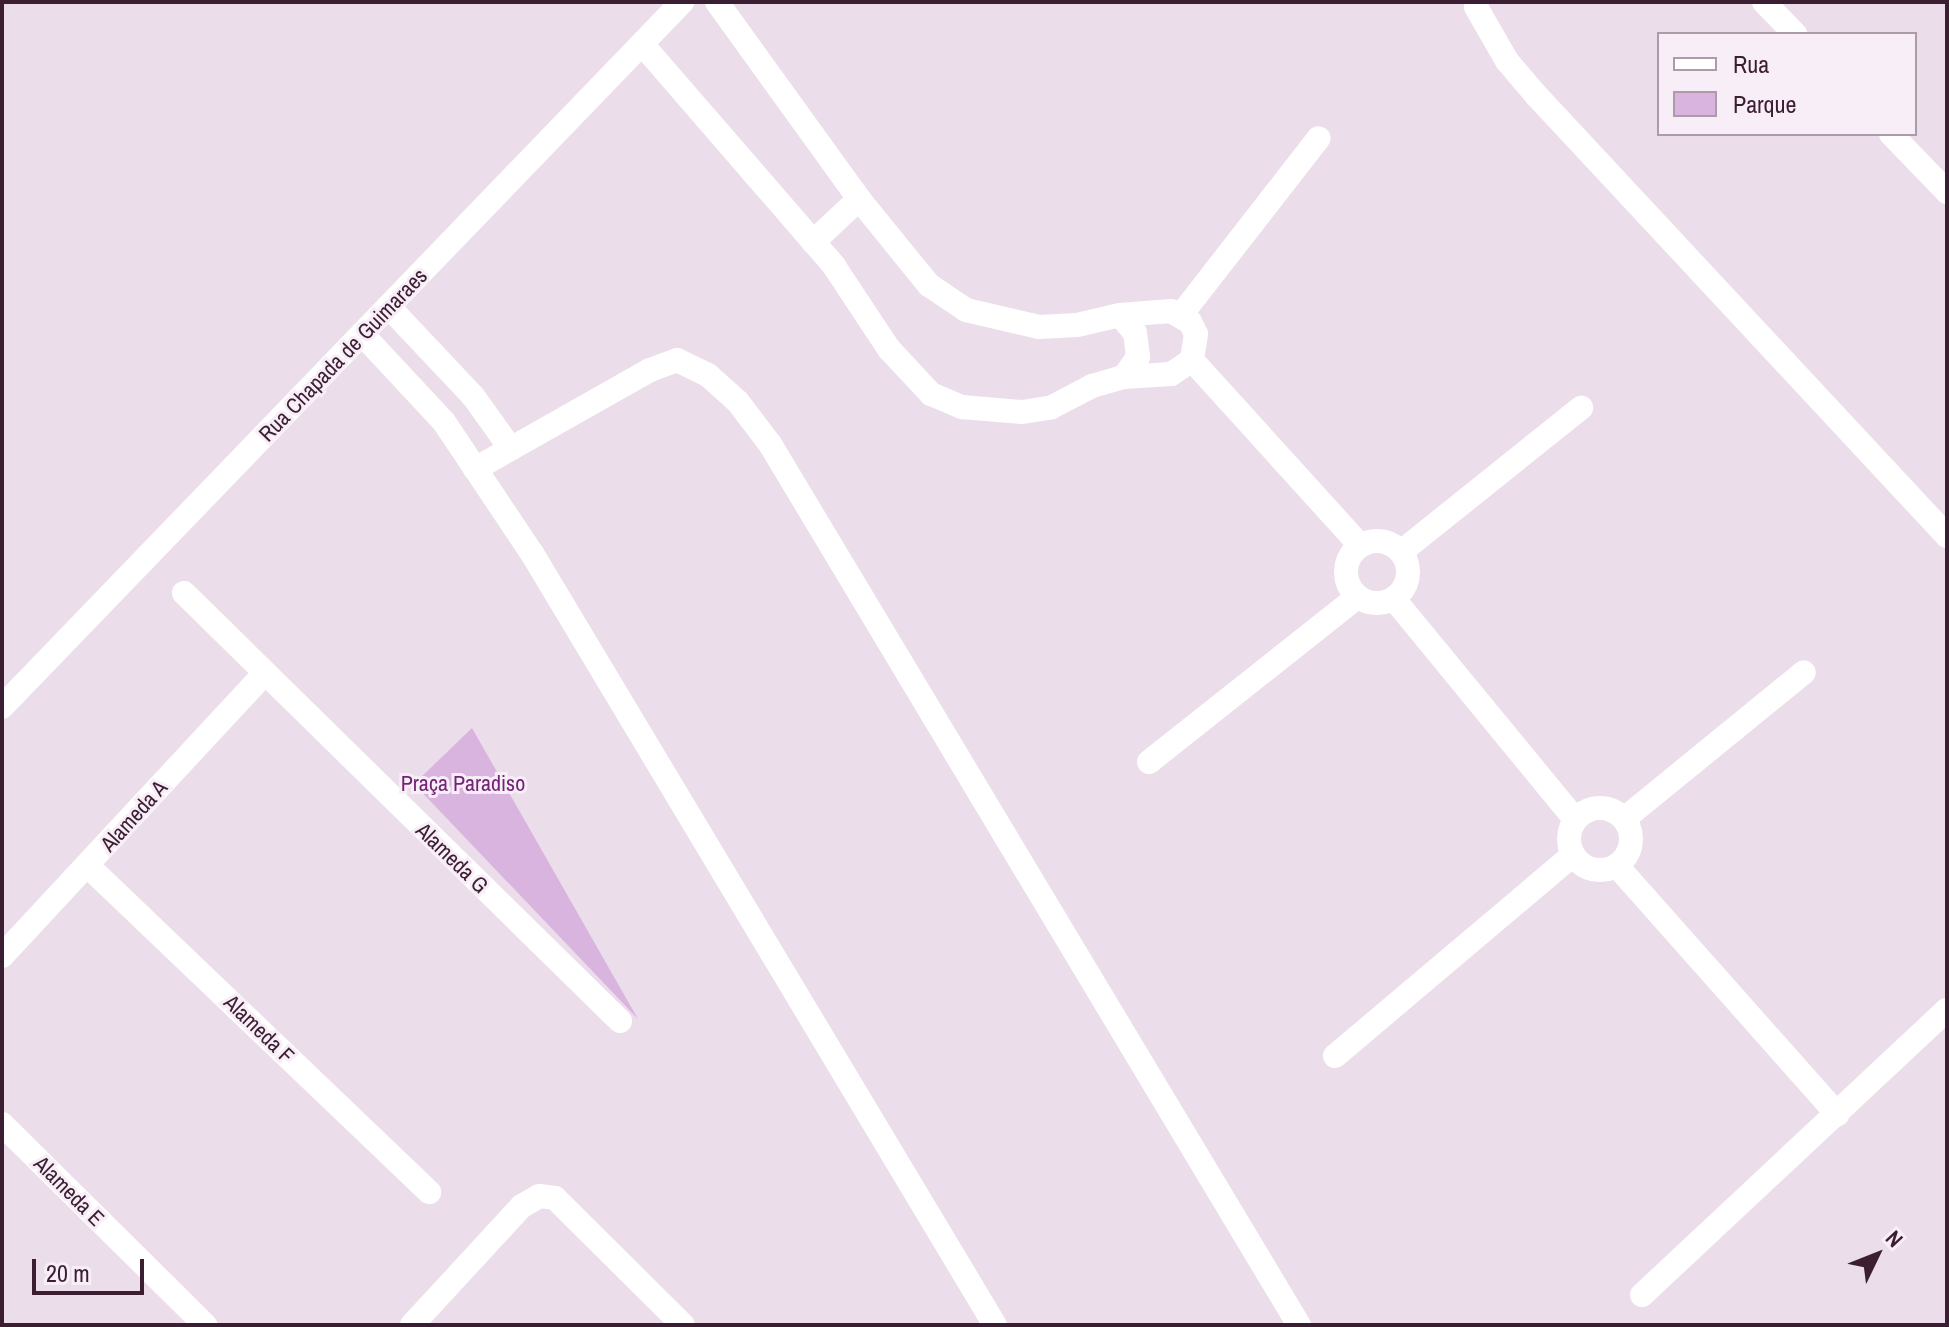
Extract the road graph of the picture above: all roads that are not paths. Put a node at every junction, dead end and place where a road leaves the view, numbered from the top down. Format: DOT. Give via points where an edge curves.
graph roads {
  1 [pos="682,2"];
  2 [pos="717,2"];
  3 [pos="1764,2"];
  4 [pos="1474,4"];
  5 [pos="1793,32"];
  6 [pos="642,44"];
  7 [pos="1893,136"];
  8 [pos="1319,138"];
  9 [pos="1947,192"];
  10 [pos="859,199"];
  11 [pos="813,242"];
  12 [pos="389,307"];
  13 [pos="1120,315"];
  14 [pos="1181,315"];
  15 [pos="362,334"];
  16 [pos="1192,360"];
  17 [pos="1124,377"];
  18 [pos="1581,408"];
  19 [pos="511,449"];
  20 [pos="475,469"];
  21 [pos="1943,524"];
  22 [pos="1360,545"];
  23 [pos="1401,552"];
  24 [pos="184,593"];
  25 [pos="1357,597"];
  26 [pos="1394,599"];
  27 [pos="1804,672"];
  28 [pos="263,675"];
  29 [pos="2,707"];
  30 [pos="1149,762"];
  31 [pos="1575,819"];
  32 [pos="1624,819"];
  33 [pos="1573,855"];
  34 [pos="88,866"];
  35 [pos="1617,866"];
  36 [pos="2,956"];
  37 [pos="1947,1010"];
  38 [pos="620,1021"];
  39 [pos="1335,1056"];
  40 [pos="1837,1114"];
  41 [pos="2,1124"];
  42 [pos="429,1192"];
  43 [pos="1642,1295"];
  44 [pos="205,1325"];
  45 [pos="412,1325"];
  46 [pos="683,1325"];
  47 [pos="995,1325"];
  48 [pos="1299,1325"];
  1 -- 6 [label="street, Rua Chapada de Guimaraes"];
  2 -- 10 [label="street"];
  3 -- 5 [label="street"];
  4 -- 21 [label="street" via="1507,61 1536,95"];
  6 -- 11 [label="street"];
  6 -- 12 [label="street, Rua Chapada de Guimaraes"];
  7 -- 9 [label="street"];
  8 -- 14 [label="street"];
  10 -- 11 [label="street"];
  10 -- 13 [label="street" via="929,285 966,310 1039,327"];
  11 -- 17 [label="street" via="889,349 931,394 962,407 1022,412 1052,407"];
  12 -- 15 [label="street, Rua Chapada de Guimaraes"];
  12 -- 19 [label="street" via="473,396"];
  13 -- 14 [label="street"];
  13 -- 17 [label="street" via="1135,333 1138,357"];
  14 -- 16 [label="street" via="1196,334"];
  15 -- 20 [label="street" via="444,422"];
  15 -- 29 [label="street, Rua Chapada de Guimaraes"];
  16 -- 17 [label="street" via="1171,374"];
  16 -- 22 [label="street"];
  18 -- 23 [label="street"];
  19 -- 20 [label="street"];
  19 -- 48 [label="street" via="677,360 708,375 738,402 770,444"];
  20 -- 47 [label="street"];
  22 -- 23 [label="street" via="1382,541"];
  22 -- 25 [label="street" via="1347,563 1346,576"];
  23 -- 26 [label="street" via="1408,577"];
  24 -- 28 [label="street, Alameda G"];
  25 -- 26 [label="street" via="1381,604"];
  25 -- 30 [label="street"];
  26 -- 31 [label="street"];
  27 -- 32 [label="street"];
  28 -- 34 [label="street, Alameda A"];
  28 -- 38 [label="street, Alameda G"];
  31 -- 32 [label="street" via="1605,808"];
  31 -- 33 [label="street" via="1570,830"];
  32 -- 35 [label="street" via="1631,844"];
  33 -- 35 [label="street" via="1591,869"];
  33 -- 39 [label="street"];
  34 -- 36 [label="street, Alameda A"];
  34 -- 42 [label="street, Alameda F"];
  35 -- 40 [label="street"];
  37 -- 40 [label="street"];
  40 -- 43 [label="street"];
  41 -- 44 [label="street, Alameda E"];
  45 -- 46 [label="street" via="522,1206 539,1196 555,1198"];
}
